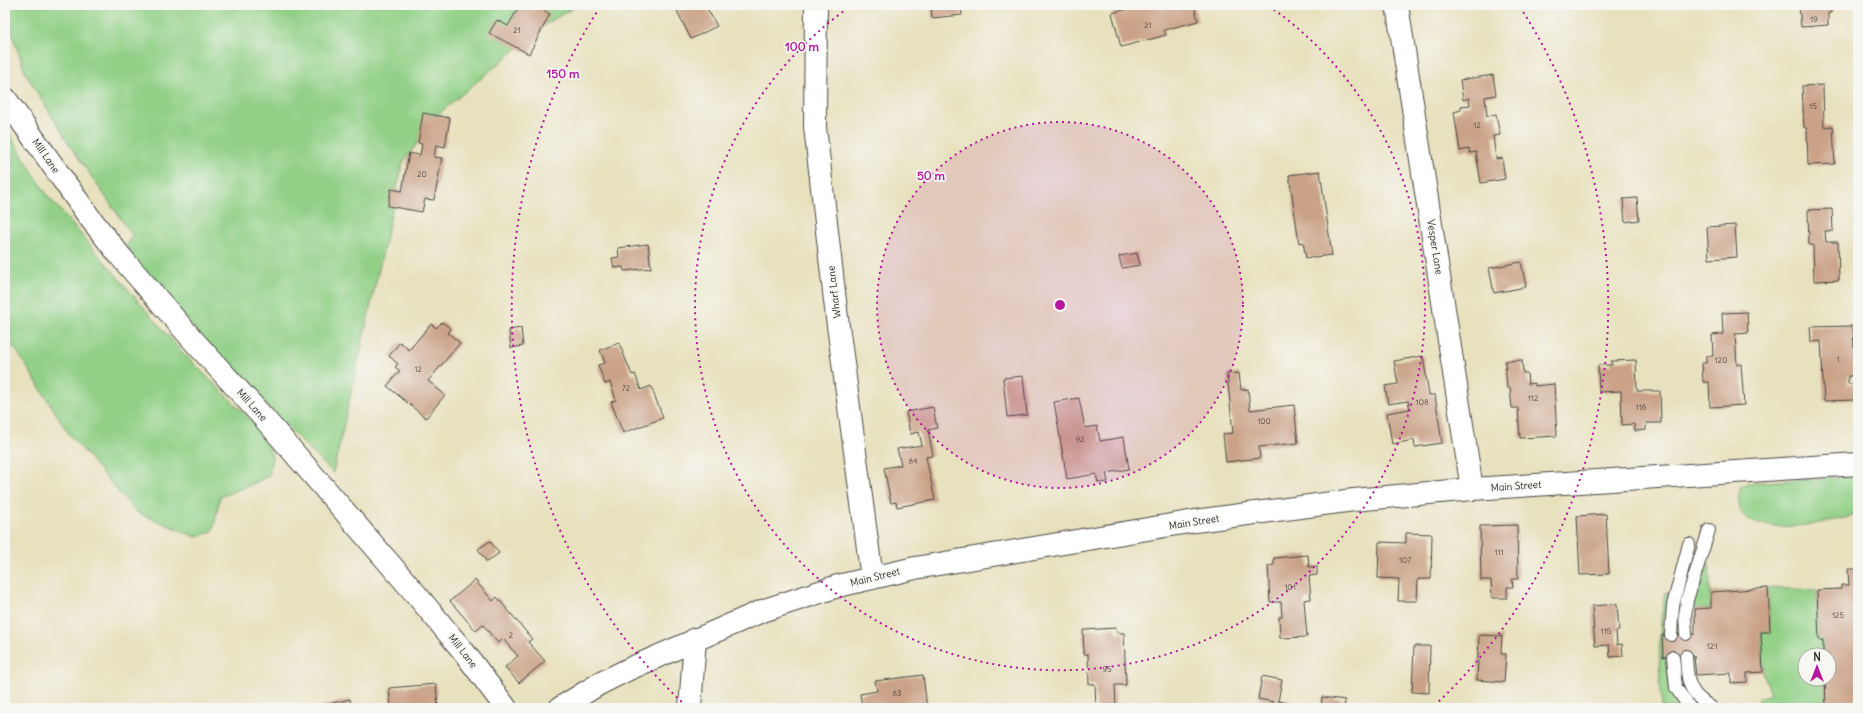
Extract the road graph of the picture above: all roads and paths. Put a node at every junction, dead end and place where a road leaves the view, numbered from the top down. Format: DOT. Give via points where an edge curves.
graph roads {
  1 [pos="816,5"];
  2 [pos="1397,5"];
  3 [pos="5,98"];
  4 [pos="1858,464"];
  5 [pos="1472,489"];
  6 [pos="1708,530"];
  7 [pos="1689,544"];
  8 [pos="872,578"];
  9 [pos="1686,634"];
  10 [pos="1671,635"];
  11 [pos="696,639"];
  12 [pos="1686,656"];
  13 [pos="1673,657"];
  14 [pos="506,708"];
  15 [pos="560,708"];
  16 [pos="690,708"];
  17 [pos="1690,708"];
  18 [pos="1712,708"];
  1 -- 8 [label="street, Wharf Lane" via="814,104 817,142 838,326"];
  2 -- 5 [label="street, Vesper Lane"];
  3 -- 14 [label="street, Mill Lane" via="90,218 121,257 415,593"];
  4 -- 5 [label="street, Main Street"];
  5 -- 8 [label="street, Main Street" via="1354,500 1219,518 915,568"];
  6 -- 9 [label="lane" via="1687,600"];
  7 -- 10 [label="lane" via="1673,605"];
  8 -- 11 [label="street, Main Street" via="838,586 762,611"];
  11 -- 15 [label="street, Main Street" via="599,684"];
  11 -- 16 [label="street"];
  12 -- 18 [label="lane" via="1691,689"];
  13 -- 17 [label="lane" via="1676,688"];
}
